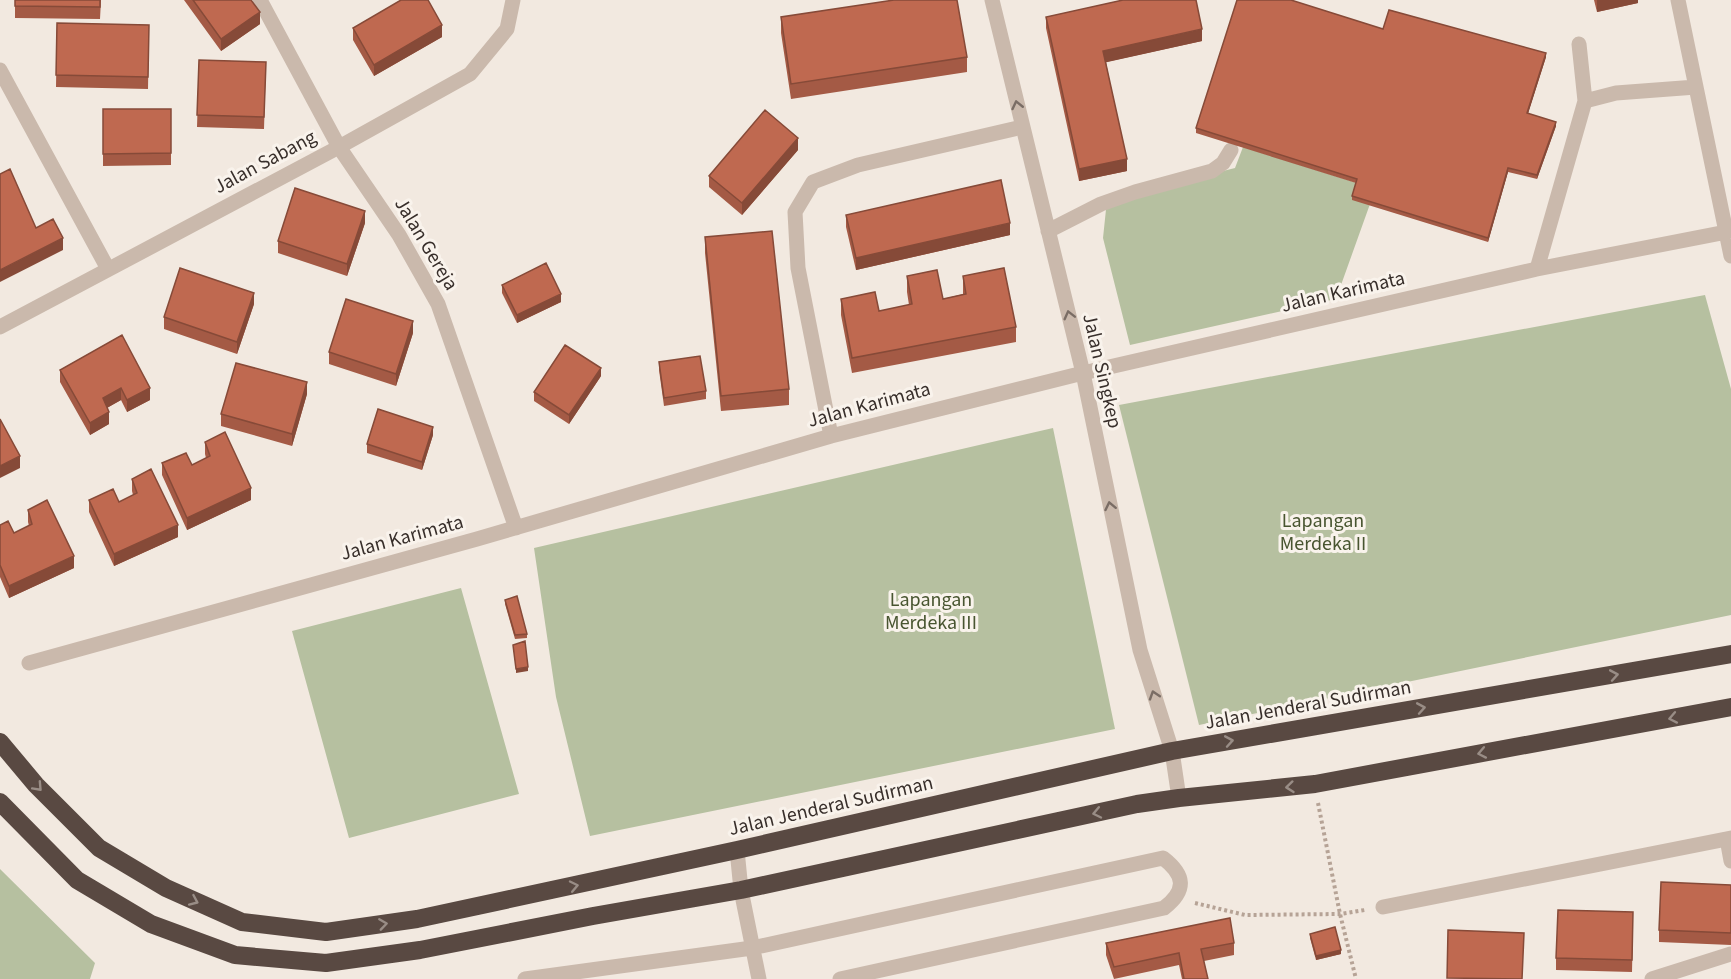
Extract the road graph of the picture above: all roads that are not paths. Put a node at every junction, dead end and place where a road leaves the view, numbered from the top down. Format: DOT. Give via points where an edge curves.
graph roads {
  1 [pos="260,0"];
  2 [pos="513,0"];
  3 [pos="992,0"];
  4 [pos="1678,0"];
  5 [pos="1579,44"];
  6 [pos="0,70"];
  7 [pos="1696,87"];
  8 [pos="1586,101"];
  9 [pos="1022,127"];
  10 [pos="339,147"];
  11 [pos="1231,150"];
  12 [pos="1048,231"];
  13 [pos="1728,232"];
  14 [pos="1731,256"];
  15 [pos="108,269"];
  16 [pos="1537,269"];
  17 [pos="0,327"];
  18 [pos="1083,373"];
  19 [pos="831,436"];
  20 [pos="516,528"];
  21 [pos="1731,654"];
  22 [pos="29,663"];
  23 [pos="1731,707"];
  24 [pos="0,742"];
  25 [pos="1172,751"];
  26 [pos="1179,798"];
  27 [pos="0,802"];
  28 [pos="1729,839"];
  29 [pos="737,850"];
  30 [pos="1731,861"];
  31 [pos="741,890"];
  32 [pos="1383,907"];
  33 [pos="753,948"];
  34 [pos="1731,954"];
  35 [pos="593,974"];
  36 [pos="525,979"];
  37 [pos="759,979"];
  38 [pos="840,979"];
  39 [pos="1652,979"];
  1 -- 10 [label="street, Jalan Gereja"];
  2 -- 10 [label="street, Jalan Sabang" via="507,29 470,74"];
  9 -- 3 [label="street, Jalan Singkep, one-way"];
  4 -- 7 [label="street"];
  5 -- 8 [label="street"];
  6 -- 15 [label="street"];
  7 -- 8 [label="street" via="1616,93"];
  7 -- 13 [label="street"];
  8 -- 16 [label="street"];
  9 -- 12 [label="street, Jalan Singkep"];
  9 -- 19 [label="street" via="858,165 813,182 795,213 798,268"];
  10 -- 15 [label="street, Jalan Sabang"];
  10 -- 20 [label="street, Jalan Gereja" via="399,235 438,304"];
  11 -- 12 [label="street" via="1212,171 1101,204"];
  18 -- 12 [label="street, Jalan Singkep, one-way"];
  13 -- 14 [label="street"];
  13 -- 16 [label="street, Jalan Karimata"];
  15 -- 17 [label="street, Jalan Sabang"];
  16 -- 18 [label="street, Jalan Karimata"];
  18 -- 19 [label="street, Jalan Karimata"];
  25 -- 18 [label="street, Jalan Singkep, one-way" via="1140,650"];
  19 -- 20 [label="street, Jalan Karimata"];
  20 -- 22 [label="street, Jalan Karimata"];
  25 -- 21 [label="highway, Jalan Jenderal Sudirman, one-way"];
  23 -- 26 [label="highway, one-way" via="1315,784"];
  24 -- 29 [label="highway, Jalan Jenderal Sudirman, one-way" via="36,785 99,848 166,888 242,922 326,932 417,920"];
  25 -- 26 [label="street, Jalan Singkep"];
  25 -- 29 [label="highway, Jalan Jenderal Sudirman"];
  26 -- 31 [label="highway, one-way"];
  27 -- 31 [label="highway" via="77,880 151,924 235,955 326,963 420,951"];
  28 -- 30 [label="street"];
  28 -- 32 [label="street"];
  29 -- 31 [label="street"];
  31 -- 33 [label="street"];
  33 -- 35 [label="street"];
  33 -- 37 [label="street"];
  33 -- 38 [label="street" via="1163,858 1176,869 1181,889 1164,908"];
  34 -- 39 [label="street"];
  35 -- 36 [label="street"];
}
